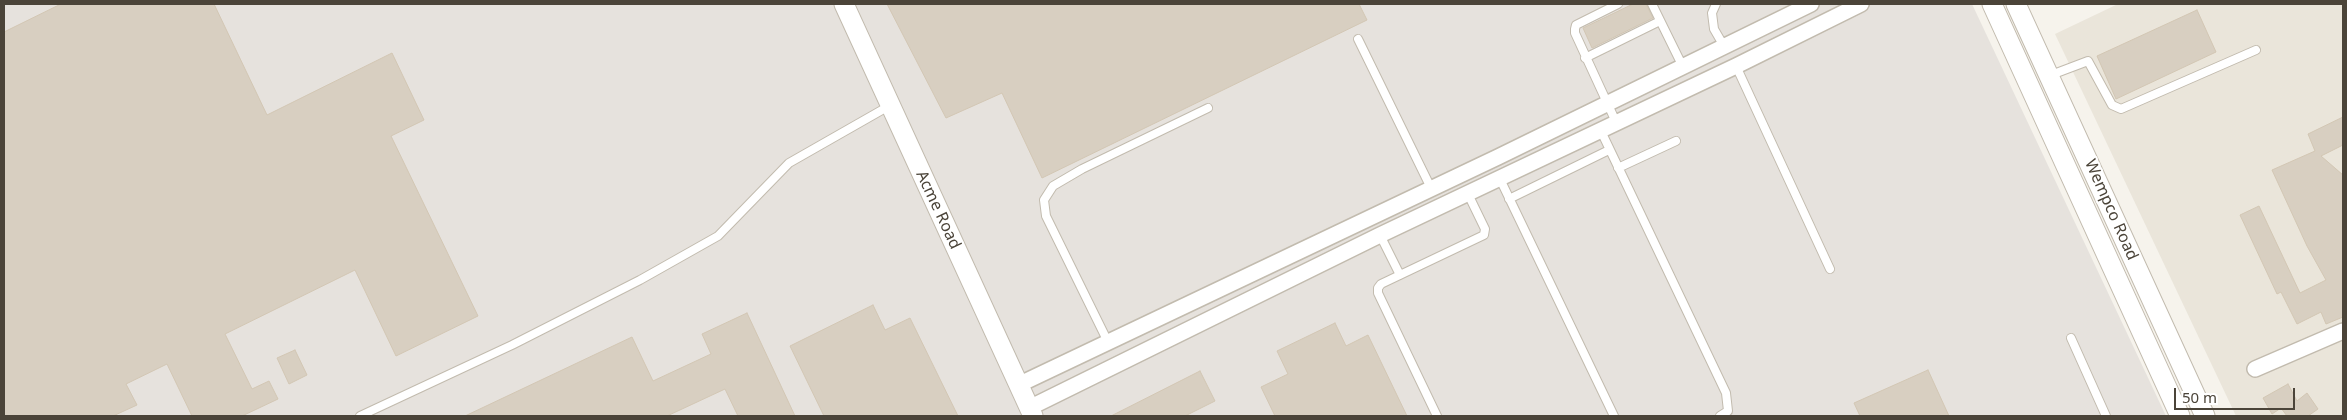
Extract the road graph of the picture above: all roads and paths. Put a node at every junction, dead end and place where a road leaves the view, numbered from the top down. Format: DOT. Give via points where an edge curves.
graph roads {
  1 [pos="844,4"];
  2 [pos="1618,4"];
  3 [pos="1652,4"];
  4 [pos="1716,4"];
  5 [pos="1811,4"];
  6 [pos="1861,4"];
  7 [pos="1992,4"];
  8 [pos="2016,4"];
  9 [pos="1660,21"];
  10 [pos="1358,39"];
  11 [pos="1725,48"];
  12 [pos="2256,50"];
  13 [pos="1586,58"];
  14 [pos="1736,66"];
  15 [pos="1683,67"];
  16 [pos="2050,75"];
  17 [pos="1607,104"];
  18 [pos="890,105"];
  19 [pos="1208,108"];
  20 [pos="1616,122"];
  21 [pos="1600,129"];
  22 [pos="1676,141"];
  23 [pos="1609,150"];
  24 [pos="1618,168"];
  25 [pos="1500,179"];
  26 [pos="1431,188"];
  27 [pos="1468,194"];
  28 [pos="1509,199"];
  29 [pos="1380,235"];
  30 [pos="1830,269"];
  31 [pos="1400,275"];
  32 [pos="1209,293"];
  33 [pos="1220,314"];
  34 [pos="2343,332"];
  35 [pos="2071,338"];
  36 [pos="1108,342"];
  37 [pos="2255,368"];
  38 [pos="1018,384"];
  39 [pos="1031,412"];
  40 [pos="360,416"];
  41 [pos="1437,416"];
  42 [pos="1614,416"];
  43 [pos="1720,416"];
  44 [pos="2106,416"];
  45 [pos="2180,416"];
  46 [pos="2203,416"];
  1 -- 18 [label="street, Acme Road"];
  2 -- 13 [label="lane" via="1576,25 1575,34"];
  3 -- 9 [label="lane"];
  4 -- 11 [label="lane" via="1712,13 1714,29"];
  5 -- 11 [label="street"];
  6 -- 14 [label="street"];
  7 -- 45 [label="street, Wempco Road"];
  8 -- 16 [label="street, Wempco Road"];
  9 -- 13 [label="lane"];
  9 -- 15 [label="lane"];
  10 -- 26 [label="lane"];
  11 -- 15 [label="street"];
  12 -- 16 [label="lane" via="2121,109 2112,105 2088,61"];
  13 -- 17 [label="lane"];
  14 -- 20 [label="street"];
  14 -- 30 [label="lane"];
  15 -- 17 [label="street"];
  16 -- 46 [label="street, Wempco Road"];
  17 -- 20 [label="lane"];
  17 -- 26 [label="street"];
  18 -- 38 [label="street, Acme Road"];
  18 -- 40 [label="lane" via="789,163 718,236 529,336"];
  19 -- 36 [label="lane" via="1082,169 1053,186 1044,200 1046,216"];
  20 -- 21 [label="street"];
  21 -- 23 [label="lane"];
  21 -- 25 [label="street"];
  22 -- 24 [label="lane"];
  23 -- 24 [label="lane"];
  23 -- 28 [label="lane"];
  24 -- 43 [label="lane" via="1726,393 1728,411"];
  25 -- 27 [label="street"];
  25 -- 28 [label="lane"];
  26 -- 32 [label="street"];
  27 -- 29 [label="street"];
  27 -- 31 [label="lane" via="1485,229 1484,235"];
  28 -- 42 [label="lane"];
  29 -- 31 [label="lane"];
  29 -- 33 [label="street"];
  31 -- 41 [label="lane" via="1381,284 1378,293"];
  32 -- 33 [label="street"];
  32 -- 36 [label="street"];
  33 -- 39 [label="street"];
  34 -- 37 [label="street"];
  35 -- 44 [label="lane"];
  36 -- 38 [label="street"];
  38 -- 39 [label="street, Acme Road"];
}
